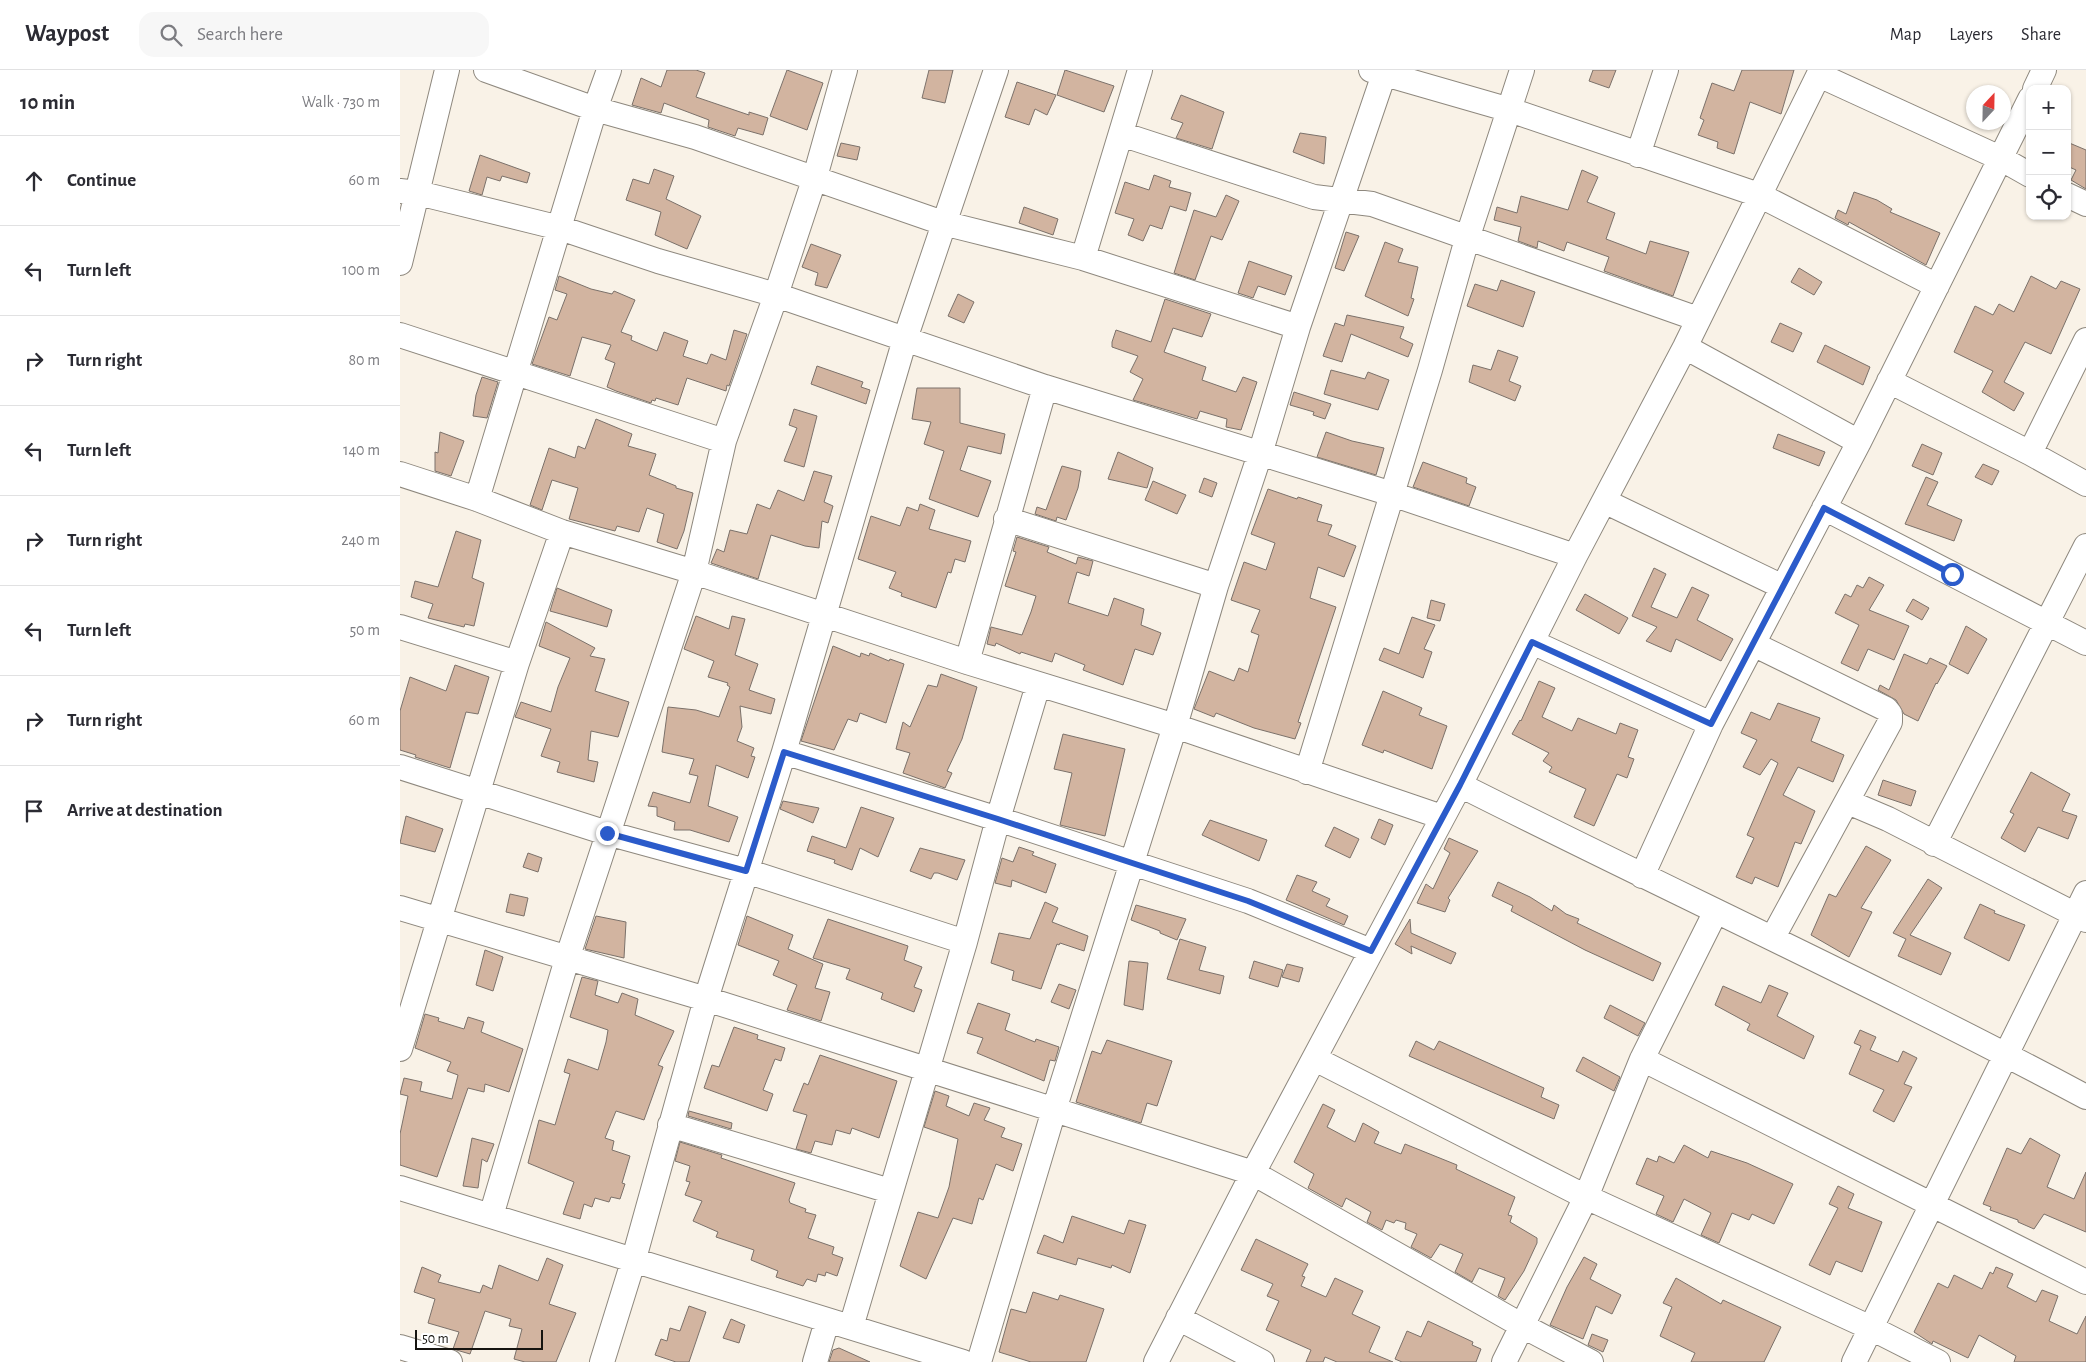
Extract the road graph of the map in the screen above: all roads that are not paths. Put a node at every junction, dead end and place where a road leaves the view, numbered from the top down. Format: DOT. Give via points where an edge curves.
graph roads {
  1 [pos="448,70"];
  2 [pos="486,70"];
  3 [pos="609,70"];
  4 [pos="845,70"];
  5 [pos="996,70"];
  6 [pos="1140,70"];
  7 [pos="1522,70"];
  8 [pos="1666,70"];
  9 [pos="2044,70"];
  10 [pos="1378,72"];
  11 [pos="1820,73"];
  12 [pos="2037,85"];
  13 [pos="2026,107"];
  14 [pos="595,109"];
  15 [pos="1510,110"];
  16 [pos="1121,134"];
  17 [pos="1638,155"];
  18 [pos="2000,158"];
  19 [pos="2026,173"];
  20 [pos="815,177"];
  21 [pos="409,192"];
  22 [pos="1759,195"];
  23 [pos="2071,197"];
  24 [pos="1342,200"];
  25 [pos="2086,204"];
  26 [pos="944,223"];
  27 [pos="560,228"];
  28 [pos="1467,239"];
  29 [pos="1083,258"];
  30 [pos="400,263"];
  31 [pos="1936,286"];
  32 [pos="776,295"];
  33 [pos="1698,319"];
  34 [pos="1298,327"];
  35 [pos="400,335"];
  36 [pos="905,339"];
  37 [pos="1685,347"];
  38 [pos="2083,355"];
  39 [pos="516,374"];
  40 [pos="1889,381"];
  41 [pos="1045,387"];
  42 [pos="724,441"];
  43 [pos="1859,442"];
  44 [pos="2030,453"];
  45 [pos="1260,454"];
  46 [pos="400,474"];
  47 [pos="2086,484"];
  48 [pos="1392,494"];
  49 [pos="477,499"];
  50 [pos="1604,501"];
  51 [pos="1824,508"];
  52 [pos="1006,519"];
  53 [pos="562,532"];
  54 [pos="2086,546"];
  55 [pos="1575,556"];
  56 [pos="694,572"];
  57 [pos="1216,586"];
  58 [pos="1783,587"];
  59 [pos="825,616"];
  60 [pos="2047,623"];
  61 [pos="400,626"];
  62 [pos="1532,642"];
  63 [pos="2086,643"];
  64 [pos="1753,644"];
  65 [pos="967,662"];
  66 [pos="517,663"];
  67 [pos="1038,685"];
  68 [pos="1711,724"];
  69 [pos="1175,726"];
  70 [pos="784,752"];
  71 [pos="400,767"];
  72 [pos="1307,772"];
  73 [pos="1460,785"];
  74 [pos="479,792"];
  75 [pos="1848,802"];
  76 [pos="1442,817"];
  77 [pos="998,819"];
  78 [pos="607,833"];
  79 [pos="1934,844"];
  80 [pos="1133,863"];
  81 [pos="746,871"];
  82 [pos="1642,876"];
  83 [pos="2086,893"];
  84 [pos="400,908"];
  85 [pos="1716,911"];
  86 [pos="2081,917"];
  87 [pos="438,920"];
  88 [pos="1773,937"];
  89 [pos="965,942"];
  90 [pos="1371,951"];
  91 [pos="566,959"];
  92 [pos="706,999"];
  93 [pos="401,1043"];
  94 [pos="2007,1055"];
  95 [pos="1315,1059"];
  96 [pos="1642,1059"];
  97 [pos="927,1070"];
  98 [pos="2086,1097"];
  99 [pos="1054,1110"];
  100 [pos="670,1125"];
  101 [pos="1253,1173"];
  102 [pos="400,1188"];
  103 [pos="890,1191"];
  104 [pos="1586,1197"];
  105 [pos="1934,1204"];
  106 [pos="491,1216"];
  107 [pos="633,1262"];
  108 [pos="2086,1282"];
  109 [pos="1178,1318"];
  110 [pos="827,1321"];
  111 [pos="1521,1326"];
  112 [pos="851,1327"];
  113 [pos="1872,1328"];
  114 [pos="400,1347"];
  115 [pos="450,1362"];
  116 [pos="602,1362"];
  117 [pos="815,1362"];
  118 [pos="963,1362"];
  119 [pos="979,1362"];
  120 [pos="1156,1362"];
  121 [pos="1262,1362"];
  122 [pos="1504,1362"];
  123 [pos="1590,1362"];
  124 [pos="1854,1362"];
  125 [pos="1938,1362"];
  1 -- 21 [label="street"];
  2 -- 14 [label="street"];
  3 -- 14 [label="street"];
  4 -- 20 [label="street"];
  5 -- 26 [label="street"];
  6 -- 16 [label="street"];
  7 -- 15 [label="street"];
  8 -- 17 [label="street"];
  9 -- 12 [label="street"];
  10 -- 15 [label="street"];
  10 -- 24 [label="street"];
  11 -- 18 [label="street"];
  11 -- 22 [label="street"];
  13 -- 18 [label="street"];
  14 -- 20 [label="street" via="695,137"];
  14 -- 27 [label="street"];
  15 -- 17 [label="street"];
  15 -- 28 [label="street"];
  16 -- 24 [label="street" via="1314,197"];
  16 -- 29 [label="street"];
  17 -- 22 [label="street"];
  18 -- 19 [label="street"];
  18 -- 31 [label="street"];
  20 -- 26 [label="street"];
  20 -- 32 [label="street"];
  21 -- 27 [label="street"];
  21 -- 30 [label="street"];
  22 -- 31 [label="street"];
  22 -- 33 [label="street"];
  23 -- 25 [label="street"];
  24 -- 28 [label="street" via="1372,204"];
  24 -- 34 [label="street"];
  26 -- 29 [label="street"];
  26 -- 36 [label="street"];
  27 -- 32 [label="street"];
  27 -- 39 [label="street"];
  28 -- 33 [label="street"];
  28 -- 48 [label="street"];
  29 -- 34 [label="street"];
  31 -- 40 [label="street"];
  32 -- 36 [label="street"];
  32 -- 42 [label="street"];
  33 -- 37 [label="street"];
  34 -- 45 [label="street"];
  35 -- 39 [label="street"];
  36 -- 41 [label="street"];
  36 -- 59 [label="street"];
  37 -- 43 [label="street"];
  37 -- 50 [label="street"];
  38 -- 44 [label="street"];
  39 -- 42 [label="street"];
  39 -- 49 [label="street"];
  40 -- 43 [label="street"];
  40 -- 44 [label="street"];
  41 -- 45 [label="street"];
  41 -- 52 [label="street"];
  42 -- 56 [label="street"];
  43 -- 51 [label="street"];
  44 -- 47 [label="street"];
  45 -- 48 [label="street"];
  45 -- 57 [label="street"];
  46 -- 49 [label="street"];
  48 -- 55 [label="street"];
  48 -- 72 [label="street"];
  49 -- 53 [label="street"];
  50 -- 55 [label="street"];
  50 -- 58 [label="street"];
  51 -- 58 [label="street"];
  51 -- 60 [label="street"];
  52 -- 57 [label="street"];
  52 -- 65 [label="street"];
  53 -- 56 [label="street"];
  53 -- 66 [label="street"];
  54 -- 60 [label="street"];
  55 -- 62 [label="street"];
  56 -- 59 [label="street"];
  56 -- 78 [label="street"];
  57 -- 69 [label="street"];
  58 -- 64 [label="street"];
  59 -- 65 [label="street"];
  59 -- 70 [label="street"];
  60 -- 63 [label="street"];
  60 -- 79 [label="street"];
  61 -- 66 [label="street"];
  62 -- 68 [label="street"];
  62 -- 73 [label="street"];
  64 -- 68 [label="street"];
  64 -- 75 [label="street" via="1886,709 1890,714 1890,722"];
  65 -- 67 [label="street"];
  66 -- 74 [label="street"];
  67 -- 69 [label="street"];
  67 -- 77 [label="street"];
  68 -- 82 [label="street"];
  69 -- 72 [label="street"];
  69 -- 80 [label="street"];
  70 -- 77 [label="street"];
  70 -- 81 [label="street"];
  71 -- 74 [label="street"];
  72 -- 76 [label="street"];
  73 -- 76 [label="street"];
  73 -- 82 [label="street"];
  74 -- 78 [label="street"];
  74 -- 87 [label="street"];
  75 -- 79 [label="street"];
  75 -- 88 [label="street"];
  76 -- 90 [label="street"];
  77 -- 80 [label="street"];
  77 -- 89 [label="street"];
  78 -- 81 [label="street"];
  78 -- 91 [label="street"];
  79 -- 86 [label="street"];
  80 -- 90 [label="street" via="1248,901"];
  80 -- 99 [label="street"];
  81 -- 89 [label="street"];
  81 -- 92 [label="street"];
  82 -- 85 [label="street"];
  83 -- 86 [label="street"];
  84 -- 87 [label="street"];
  85 -- 88 [label="street"];
  85 -- 96 [label="street"];
  86 -- 94 [label="street"];
  87 -- 91 [label="street"];
  87 -- 93 [label="street"];
  88 -- 94 [label="street"];
  89 -- 97 [label="street"];
  90 -- 95 [label="street"];
  91 -- 92 [label="street"];
  91 -- 106 [label="street"];
  92 -- 97 [label="street"];
  92 -- 100 [label="street"];
  94 -- 98 [label="street"];
  94 -- 105 [label="street"];
  95 -- 101 [label="street"];
  95 -- 104 [label="street"];
  96 -- 104 [label="street"];
  96 -- 105 [label="street"];
  97 -- 99 [label="street"];
  97 -- 103 [label="street"];
  99 -- 101 [label="street"];
  99 -- 119 [label="street"];
  100 -- 103 [label="street"];
  100 -- 107 [label="street"];
  101 -- 109 [label="street"];
  101 -- 111 [label="street"];
  102 -- 106 [label="street"];
  103 -- 112 [label="street"];
  104 -- 111 [label="street"];
  104 -- 113 [label="street"];
  105 -- 108 [label="street"];
  105 -- 113 [label="street"];
  106 -- 107 [label="street"];
  107 -- 110 [label="street"];
  107 -- 116 [label="street"];
  109 -- 120 [label="street"];
  109 -- 121 [label="street"];
  110 -- 112 [label="street"];
  110 -- 117 [label="street"];
  111 -- 122 [label="street"];
  111 -- 123 [label="street"];
  112 -- 118 [label="street"];
  113 -- 124 [label="street"];
  113 -- 125 [label="street"];
  114 -- 115 [label="street"];
}
